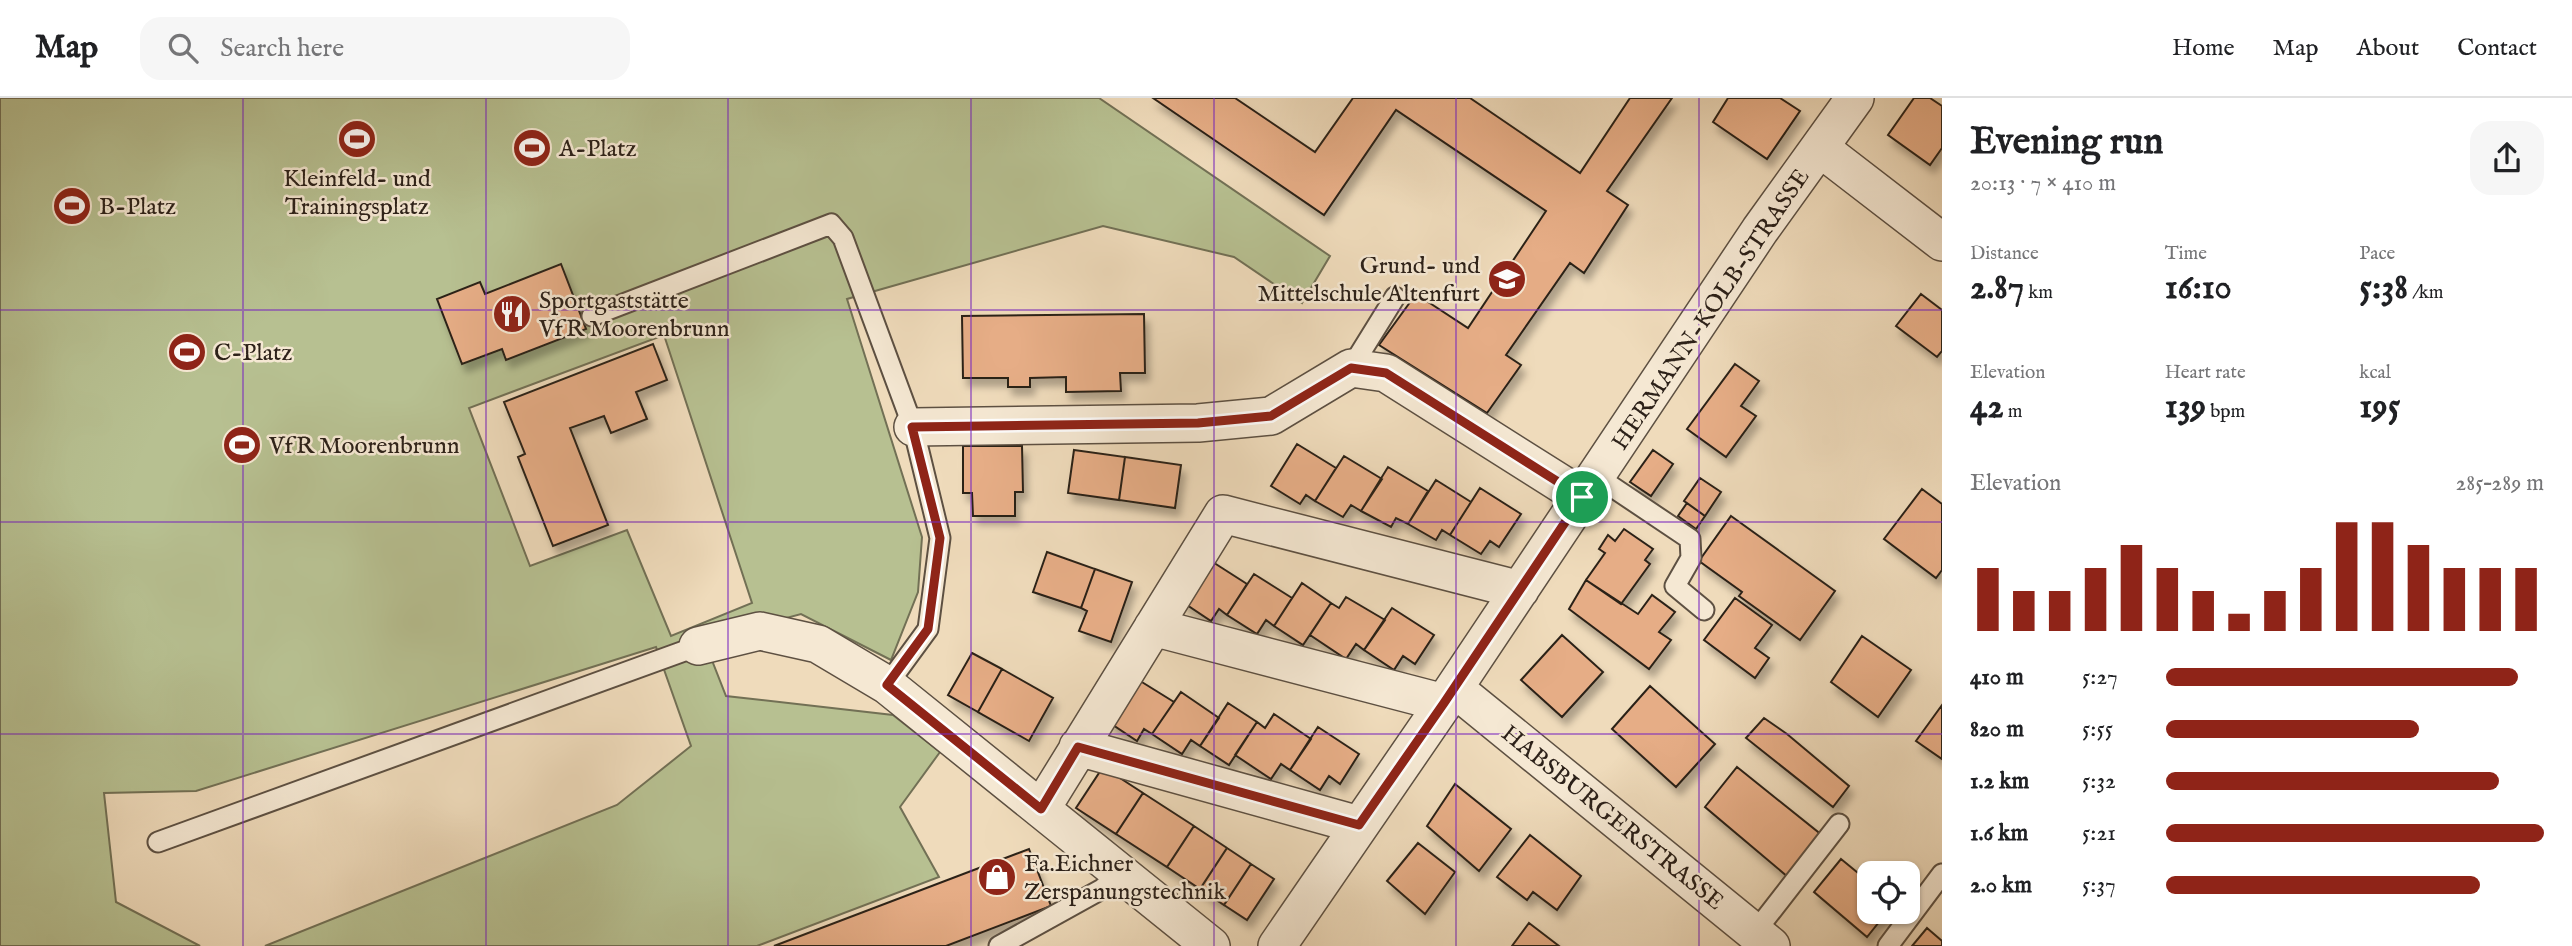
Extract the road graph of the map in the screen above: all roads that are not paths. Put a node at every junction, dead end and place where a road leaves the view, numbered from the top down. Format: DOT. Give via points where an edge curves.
graph roads {
  1 [pos="1855,98"];
  2 [pos="1820,148"];
  3 [pos="1942,242"];
  4 [pos="1395,297"];
  5 [pos="592,317"];
  6 [pos="1351,368"];
  7 [pos="912,427"];
  8 [pos="1589,486"];
  9 [pos="1520,590"];
  10 [pos="1704,610"];
  11 [pos="1153,626"];
  12 [pos="698,646"];
  13 [pos="887,685"];
  14 [pos="1449,696"];
  15 [pos="1078,747"];
  16 [pos="1041,809"];
  17 [pos="1839,824"];
  18 [pos="1359,825"];
  19 [pos="158,842"];
  20 [pos="1121,873"];
  21 [pos="1942,874"];
  22 [pos="1763,939"];
  23 [pos="999,946"];
  24 [pos="1211,946"];
  25 [pos="1277,946"];
  26 [pos="1888,946"];
  1 -- 2 [label="street, HERMANN-KOLB-STRASSE"];
  2 -- 3 [label="street"];
  2 -- 8 [label="street, HERMANN-KOLB-STRASSE"];
  4 -- 6 [label="lane"];
  5 -- 7 [label="lane" via="831,224 843,238"];
  6 -- 7 [label="street" via="1271,416 1198,423"];
  6 -- 8 [label="street" via="1386,373"];
  7 -- 13 [label="lane" via="940,538 928,629"];
  8 -- 9 [label="street, HERMANN-KOLB-STRASSE"];
  8 -- 10 [label="lane" via="1690,539 1691,558 1675,586"];
  9 -- 11 [label="street" via="1223,514"];
  9 -- 14 [label="street, HERMANN-KOLB-STRASSE"];
  11 -- 14 [label="street"];
  11 -- 15 [label="street"];
  12 -- 13 [label="street" via="760,631 818,644"];
  12 -- 19 [label="lane"];
  13 -- 16 [label="street"];
  14 -- 18 [label="street, HERMANN-KOLB-STRASSE"];
  14 -- 22 [label="street, HABSBURGERSTRASSE"];
  15 -- 16 [label="street"];
  15 -- 18 [label="street"];
  16 -- 20 [label="street"];
  17 -- 22 [label="lane"];
  18 -- 25 [label="street, HERMANN-KOLB-STRASSE"];
  20 -- 23 [label="lane" via="1102,889"];
  20 -- 24 [label="street"];
  21 -- 26 [label="lane"];
}
